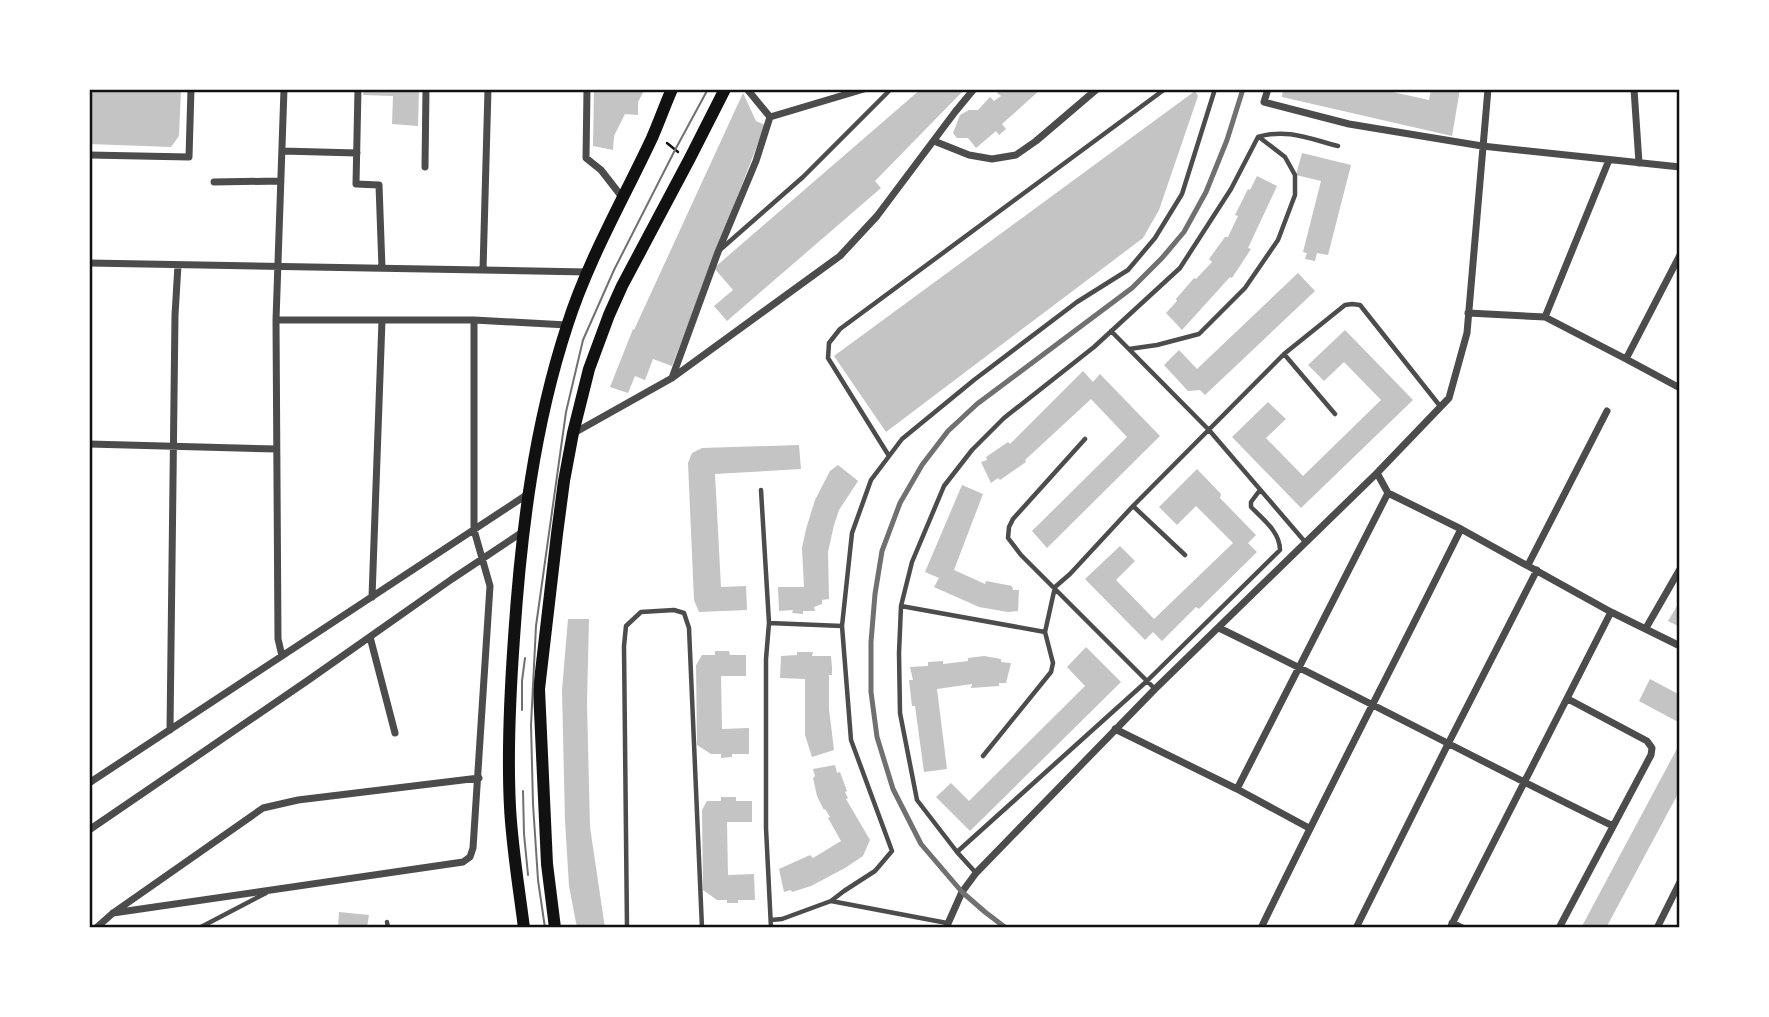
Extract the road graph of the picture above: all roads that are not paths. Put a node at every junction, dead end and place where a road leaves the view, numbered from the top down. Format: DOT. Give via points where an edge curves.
graph roads {
  1 [pos="191,89"];
  2 [pos="284,89"];
  3 [pos="358,89"];
  4 [pos="426,89"];
  5 [pos="488,89"];
  6 [pos="587,89"];
  7 [pos="672,89"];
  8 [pos="725,89"];
  9 [pos="747,89"];
  10 [pos="864,89"];
  11 [pos="891,89"];
  12 [pos="974,89"];
  13 [pos="1097,89"];
  14 [pos="1165,89"];
  15 [pos="1215,89"];
  16 [pos="1268,89"];
  17 [pos="1488,89"];
  18 [pos="1634,89"];
  19 [pos="770,117"];
  20 [pos="1258,137"];
  21 [pos="934,141"];
  22 [pos="1338,146"];
  23 [pos="1482,146"];
  24 [pos="282,151"];
  25 [pos="357,153"];
  26 [pos="89,155"];
  27 [pos="1609,160"];
  28 [pos="1639,163"];
  29 [pos="425,167"];
  30 [pos="1680,167"];
  31 [pos="281,181"];
  32 [pos="214,182"];
  33 [pos="622,197"];
  34 [pos="718,252"];
  35 [pos="1680,255"];
  36 [pos="89,263"];
  37 [pos="178,265"];
  38 [pos="278,266"];
  39 [pos="382,268"];
  40 [pos="483,270"];
  41 [pos="587,272"];
  42 [pos="1468,313"];
  43 [pos="1545,317"];
  44 [pos="276,320"];
  45 [pos="382,320"];
  46 [pos="474,320"];
  47 [pos="567,325"];
  48 [pos="1111,331"];
  49 [pos="1129,349"];
  50 [pos="1284,354"];
  51 [pos="1626,359"];
  52 [pos="672,378"];
  53 [pos="1680,388"];
  54 [pos="1441,407"];
  55 [pos="1606,411"];
  56 [pos="1335,414"];
  57 [pos="1209,430"];
  58 [pos="573,433"];
  59 [pos="1086,439"];
  60 [pos="89,444"];
  61 [pos="174,446"];
  62 [pos="276,449"];
  63 [pos="889,456"];
  64 [pos="1377,473"];
  65 [pos="761,490"];
  66 [pos="1260,490"];
  67 [pos="528,493"];
  68 [pos="1388,494"];
  69 [pos="1133,506"];
  70 [pos="1461,529"];
  71 [pos="474,530"];
  72 [pos="525,531"];
  73 [pos="1306,543"];
  74 [pos="1185,555"];
  75 [pos="482,559"];
  76 [pos="1528,565"];
  77 [pos="1680,569"];
  78 [pos="1537,570"];
  79 [pos="1055,587"];
  80 [pos="372,597"];
  81 [pos="901,606"];
  82 [pos="1611,612"];
  83 [pos="768,623"];
  84 [pos="842,626"];
  85 [pos="1219,628"];
  86 [pos="1646,628"];
  87 [pos="1045,632"];
  88 [pos="370,637"];
  89 [pos="1680,646"];
  90 [pos="282,656"];
  91 [pos="1300,667"];
  92 [pos="1147,681"];
  93 [pos="1155,688"];
  94 [pos="1568,699"];
  95 [pos="1373,705"];
  96 [pos="1115,729"];
  97 [pos="170,730"];
  98 [pos="395,733"];
  99 [pos="1448,744"];
  100 [pos="983,756"];
  101 [pos="479,778"];
  102 [pos="89,783"];
  103 [pos="1524,783"];
  104 [pos="1237,789"];
  105 [pos="1613,826"];
  106 [pos="1309,828"];
  107 [pos="89,830"];
  108 [pos="957,852"];
  109 [pos="976,873"];
  110 [pos="1680,882"];
  111 [pos="272,890"];
  112 [pos="831,901"];
  113 [pos="113,913"];
  114 [pos="771,920"];
  115 [pos="946,925"];
  116 [pos="1451,925"];
  117 [pos="96,928"];
  118 [pos="199,928"];
  119 [pos="524,928"];
  120 [pos="555,928"];
  121 [pos="627,928"];
  122 [pos="702,928"];
  123 [pos="771,928"];
  124 [pos="956,928"];
  125 [pos="1261,928"];
  126 [pos="1356,928"];
  127 [pos="1462,928"];
  128 [pos="1559,928"];
  129 [pos="1657,928"];
  1 -- 26 [label="street" via="189,157"];
  2 -- 24 [label="street"];
  3 -- 25 [label="street"];
  4 -- 29 [label="street"];
  5 -- 40 [label="street"];
  6 -- 33 [label="street" via="586,159"];
  7 -- 33 [label="main road"];
  8 -- 58 [label="main road" via="609,314"];
  9 -- 19 [label="street"];
  10 -- 19 [label="street"];
  11 -- 34 [label="lane" via="803,177"];
  12 -- 21 [label="street"];
  13 -- 21 [label="street" via="1016,155 992,159"];
  14 -- 63 [label="lane" via="840,329 829,343 828,358"];
  15 -- 63 [label="lane" via="1182,194 1128,270 1077,302 974,380 902,439"];
  16 -- 23 [label="street" via="1264,102 1349,124"];
  17 -- 23 [label="street"];
  18 -- 28 [label="street"];
  19 -- 34 [label="street"];
  20 -- 22 [label="lane" via="1286,132"];
  20 -- 48 [label="lane" via="1180,268"];
  20 -- 49 [label="lane" via="1285,157 1295,175 1295,195 1278,240 1245,288 1199,334"];
  21 -- 52 [label="street" via="840,256"];
  23 -- 27 [label="street"];
  23 -- 42 [label="street"];
  24 -- 25 [label="street"];
  24 -- 31 [label="street"];
  25 -- 39 [label="street" via="356,184 379,185"];
  27 -- 28 [label="street"];
  27 -- 43 [label="street"];
  28 -- 30 [label="street"];
  31 -- 32 [label="street"];
  31 -- 38 [label="street"];
  33 -- 41 [label="main road"];
  34 -- 52 [label="street"];
  35 -- 51 [label="street"];
  36 -- 37 [label="street"];
  37 -- 38 [label="street"];
  37 -- 61 [label="street"];
  38 -- 39 [label="street"];
  38 -- 44 [label="street"];
  39 -- 40 [label="street"];
  40 -- 41 [label="street"];
  41 -- 47 [label="main road"];
  42 -- 43 [label="street"];
  42 -- 54 [label="street" via="1449,398"];
  43 -- 51 [label="street"];
  44 -- 45 [label="street"];
  44 -- 62 [label="street"];
  45 -- 46 [label="street"];
  45 -- 80 [label="street"];
  46 -- 47 [label="street"];
  46 -- 71 [label="street"];
  47 -- 67 [label="main road" via="543,409"];
  48 -- 49 [label="lane"];
  48 -- 81 [label="lane" via="1004,418 944,486 912,562"];
  49 -- 57 [label="lane"];
  50 -- 54 [label="lane" via="1345,305 1360,305"];
  50 -- 56 [label="lane"];
  50 -- 57 [label="lane"];
  51 -- 53 [label="street"];
  52 -- 58 [label="street"];
  54 -- 64 [label="street"];
  55 -- 76 [label="street"];
  57 -- 66 [label="lane"];
  57 -- 69 [label="lane"];
  58 -- 120 [label="main road" via="539,689 547,864"];
  59 -- 79 [label="lane" via="1009,527 1008,538 1021,555"];
  60 -- 61 [label="street"];
  61 -- 62 [label="street"];
  61 -- 97 [label="street"];
  62 -- 90 [label="street" via="278,639"];
  63 -- 84 [label="lane" via="871,480 852,533"];
  64 -- 68 [label="street"];
  64 -- 73 [label="street"];
  65 -- 83 [label="lane"];
  66 -- 73 [label="lane"];
  66 -- 92 [label="lane" via="1251,507 1275,532 1280,550"];
  67 -- 71 [label="street"];
  67 -- 72 [label="main road"];
  68 -- 70 [label="street"];
  68 -- 91 [label="street"];
  69 -- 74 [label="lane"];
  69 -- 79 [label="lane"];
  70 -- 76 [label="street"];
  70 -- 95 [label="street"];
  71 -- 75 [label="street"];
  71 -- 80 [label="street"];
  72 -- 75 [label="street"];
  72 -- 119 [label="main road" via="508,747"];
  73 -- 85 [label="street"];
  75 -- 88 [label="street"];
  75 -- 101 [label="street" via="490,586"];
  76 -- 78 [label="street"];
  77 -- 86 [label="street"];
  78 -- 82 [label="street"];
  78 -- 99 [label="street"];
  79 -- 87 [label="lane"];
  79 -- 92 [label="lane"];
  80 -- 90 [label="street"];
  81 -- 87 [label="lane"];
  81 -- 108 [label="lane" via="900,713 918,800"];
  82 -- 86 [label="street"];
  82 -- 94 [label="street"];
  83 -- 84 [label="lane"];
  83 -- 114 [label="lane" via="766,828"];
  84 -- 112 [label="lane" via="851,740 892,851 875,871"];
  85 -- 91 [label="street"];
  85 -- 93 [label="street"];
  86 -- 89 [label="street"];
  87 -- 100 [label="lane" via="1054,663 1051,672"];
  88 -- 98 [label="street"];
  88 -- 107 [label="street"];
  90 -- 97 [label="street"];
  91 -- 95 [label="street"];
  91 -- 104 [label="street"];
  92 -- 93 [label="lane"];
  92 -- 108 [label="lane"];
  93 -- 96 [label="street"];
  94 -- 103 [label="street"];
  94 -- 105 [label="street" via="1647,741 1652,748"];
  95 -- 99 [label="street"];
  95 -- 106 [label="street"];
  96 -- 104 [label="street"];
  96 -- 109 [label="street"];
  97 -- 102 [label="street"];
  99 -- 103 [label="street"];
  99 -- 126 [label="street"];
  101 -- 111 [label="street" via="473,848 463,862"];
  101 -- 113 [label="street" via="263,808"];
  103 -- 105 [label="street"];
  103 -- 116 [label="street"];
  104 -- 106 [label="street"];
  105 -- 128 [label="street"];
  106 -- 125 [label="street"];
  108 -- 109 [label="lane"];
  109 -- 115 [label="street"];
  110 -- 129 [label="street"];
  111 -- 113 [label="street"];
  111 -- 118 [label="lane"];
  112 -- 114 [label="lane"];
  112 -- 115 [label="lane"];
  113 -- 117 [label="street"];
  114 -- 123 [label="lane"];
  115 -- 124 [label="street"];
  116 -- 127 [label="street"];
  121 -- 122 [label="lane" via="626,626 641,612 674,610 684,613 689,628"];
}
